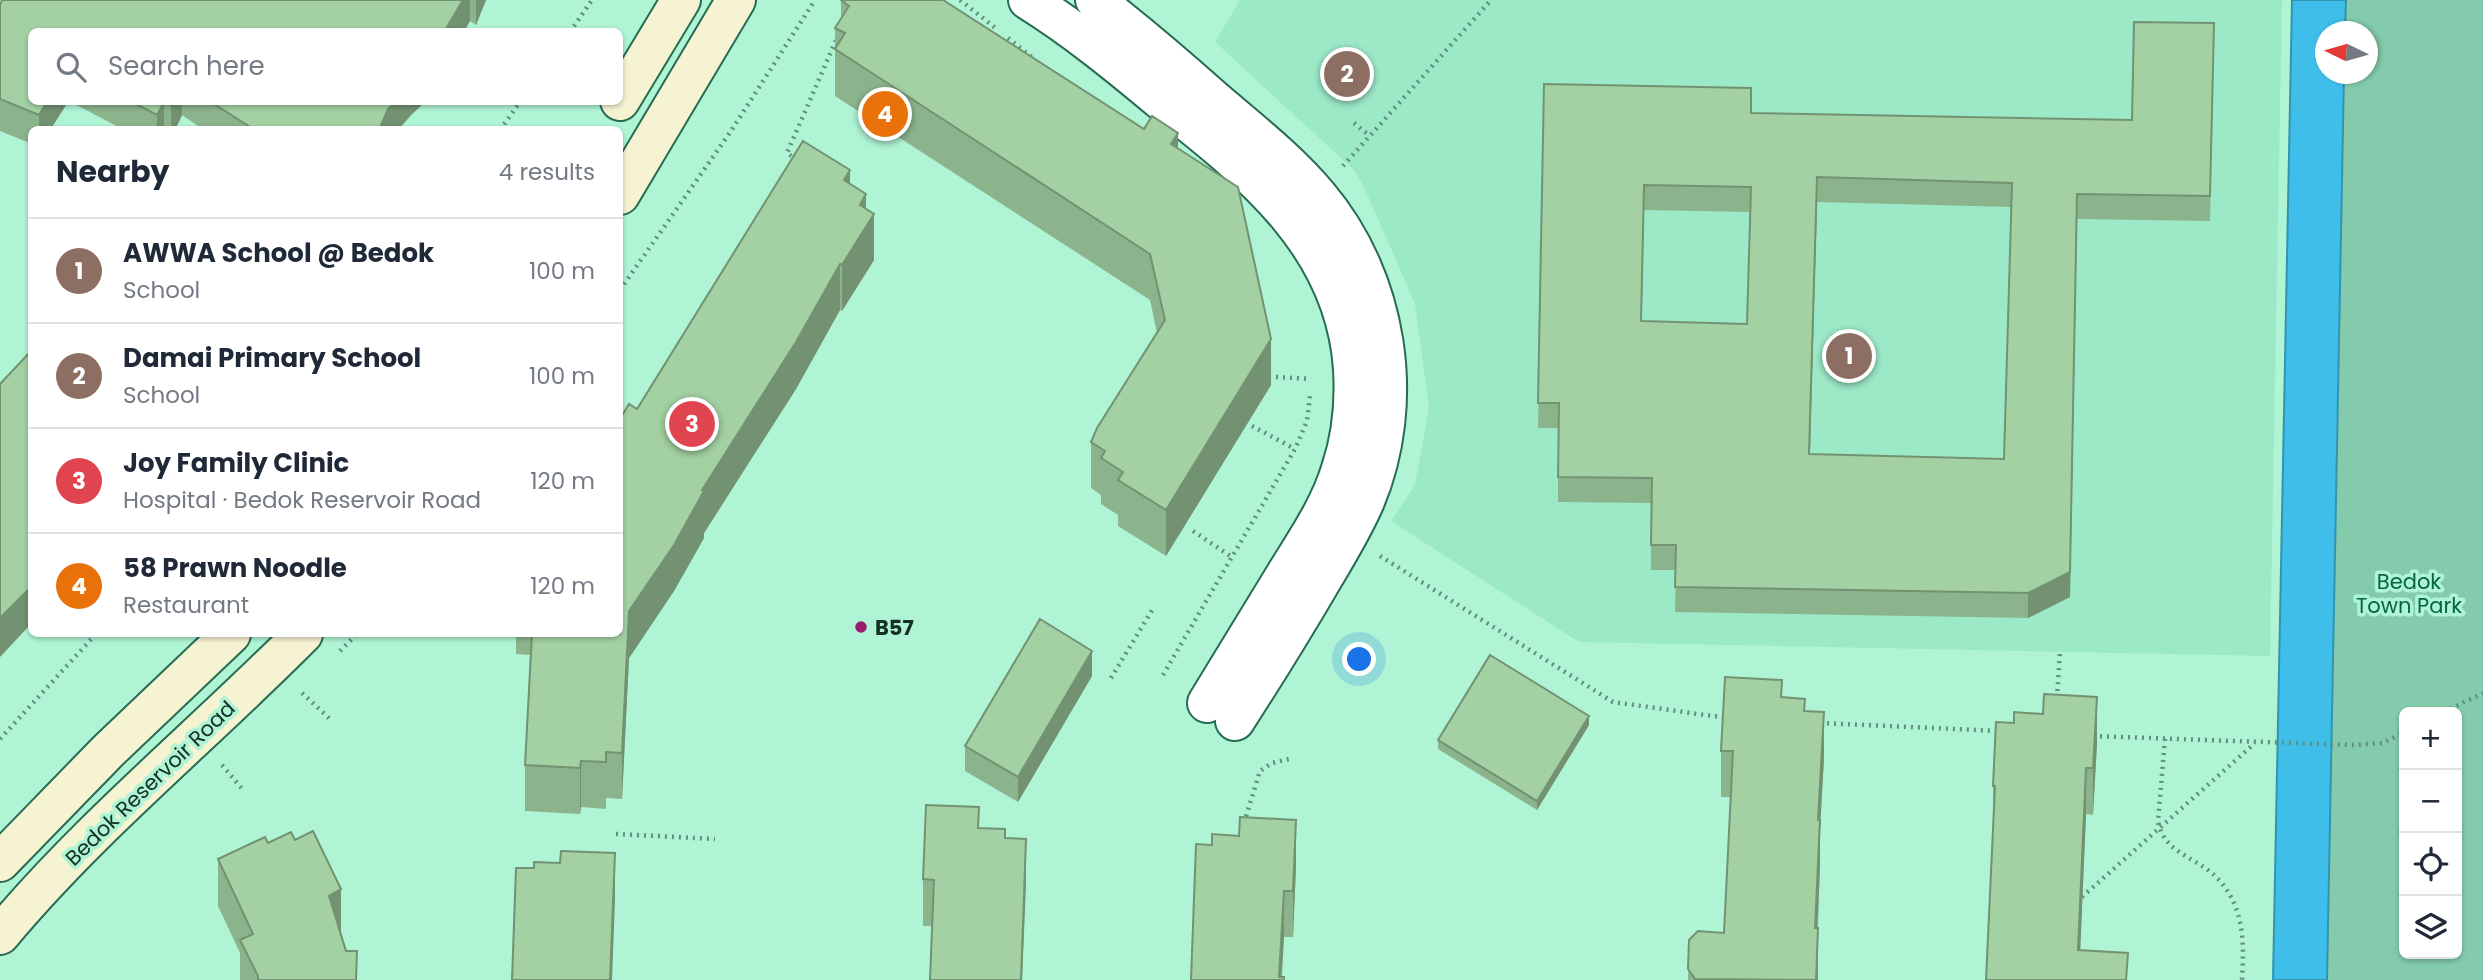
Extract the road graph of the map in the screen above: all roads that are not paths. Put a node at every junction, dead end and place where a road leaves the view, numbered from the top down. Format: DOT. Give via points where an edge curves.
graph roads {
  1 [pos="681,0"];
  2 [pos="736,0"];
  3 [pos="1028,0"];
  4 [pos="1095,0"];
  5 [pos="623,94"];
  6 [pos="617,105"];
  7 [pos="604,126"];
  8 [pos="623,190"];
  9 [pos="228,637"];
  10 [pos="300,637"];
  11 [pos="0,862"];
  12 [pos="0,935"];
  1 -- 5 [label="main road"];
  2 -- 8 [label="main road"];
  3 -- 4 [label="street" via="1194,126 1281,206 1320,257 1338,296 1349,338 1354,404 1347,448 1333,491 1221,712 1292,630 1356,522 1380,453 1388,379 1382,330 1359,260 1303,179"];
  6 -- 7 [label="main road"];
  9 -- 11 [label="main road" via="107,751"];
  10 -- 12 [label="main road, Bedok Reservoir Road" via="85,845"];
}
